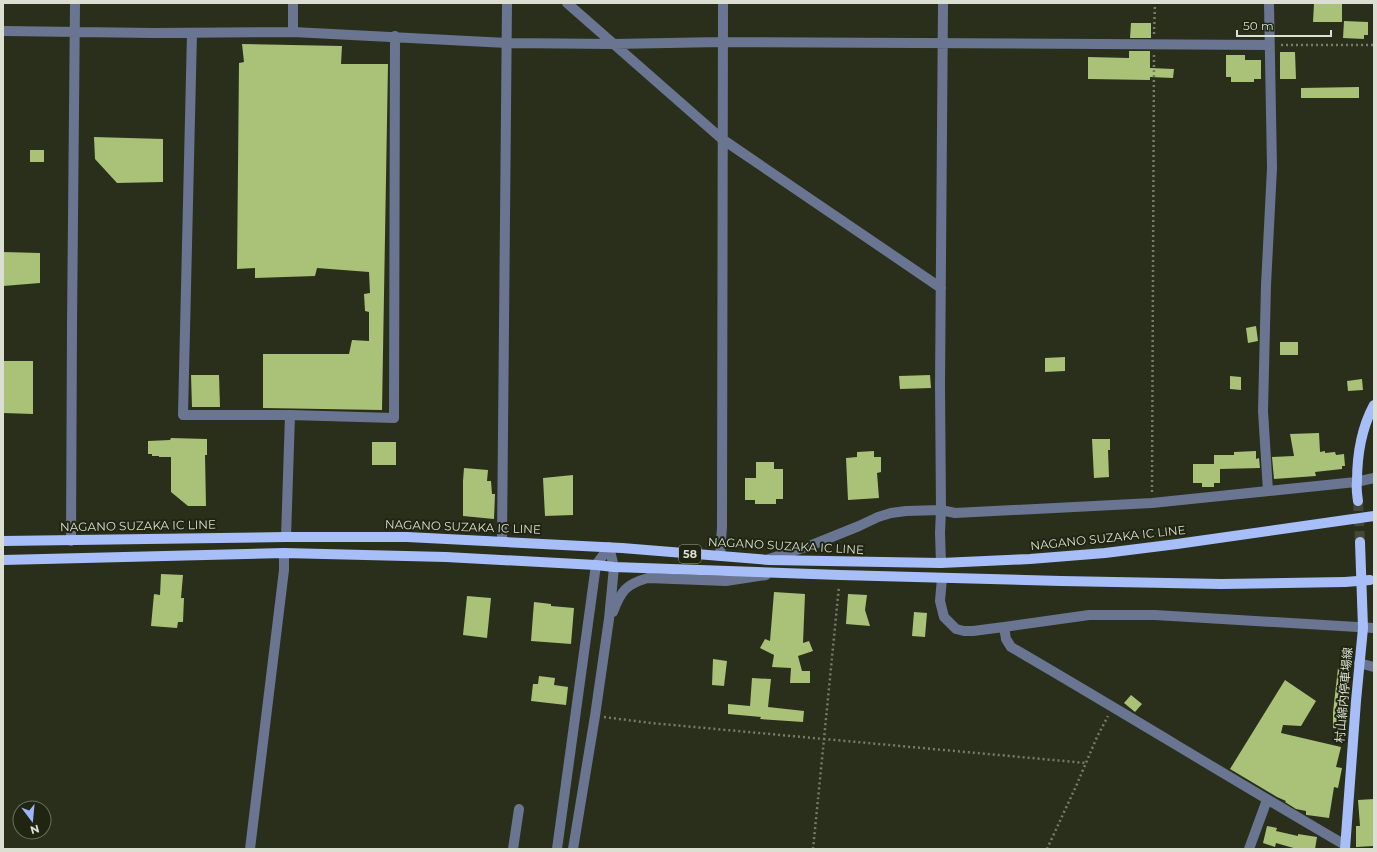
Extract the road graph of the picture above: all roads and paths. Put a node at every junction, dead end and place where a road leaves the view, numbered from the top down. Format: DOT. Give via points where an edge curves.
graph roads {
  1 [pos="75,3"];
  2 [pos="293,3"];
  3 [pos="507,3"];
  4 [pos="567,3"];
  5 [pos="723,3"];
  6 [pos="943,3"];
  7 [pos="1155,3"];
  8 [pos="1269,3"];
  9 [pos="3,31"];
  10 [pos="74,32"];
  11 [pos="293,32"];
  12 [pos="192,33"];
  13 [pos="395,36"];
  14 [pos="507,42"];
  15 [pos="722,42"];
  16 [pos="612,44"];
  17 [pos="943,44"];
  18 [pos="1154,45"];
  19 [pos="1269,45"];
  20 [pos="1374,45"];
  21 [pos="722,139"];
  22 [pos="941,288"];
  23 [pos="1374,405"];
  24 [pos="290,415"];
  25 [pos="1374,478"];
  26 [pos="1356,482"];
  27 [pos="1268,491"];
  28 [pos="1358,500"];
  29 [pos="1152,503"];
  30 [pos="941,510"];
  31 [pos="1374,516"];
  32 [pos="286,536"];
  33 [pos="3,541"];
  34 [pos="71,541"];
  35 [pos="502,541"];
  36 [pos="1360,542"];
  37 [pos="609,547"];
  38 [pos="284,553"];
  39 [pos="720,556"];
  40 [pos="3,560"];
  41 [pos="769,560"];
  42 [pos="941,563"];
  43 [pos="596,565"];
  44 [pos="614,567"];
  45 [pos="781,573"];
  46 [pos="840,575"];
  47 [pos="942,578"];
  48 [pos="1372,580"];
  49 [pos="609,619"];
  50 [pos="1004,628"];
  51 [pos="1363,628"];
  52 [pos="1374,628"];
  53 [pos="1359,663"];
  54 [pos="1374,667"];
  55 [pos="1113,706"];
  56 [pos="595,716"];
  57 [pos="824,739"];
  58 [pos="1086,763"];
  59 [pos="1267,800"];
  60 [pos="519,809"];
  61 [pos="514,846"];
  62 [pos="1345,847"];
  63 [pos="250,849"];
  64 [pos="557,849"];
  65 [pos="573,849"];
  66 [pos="813,849"];
  67 [pos="1047,849"];
  68 [pos="1249,849"];
  1 -- 10 [label="street"];
  2 -- 11 [label="street"];
  3 -- 14 [label="street"];
  4 -- 16 [label="street"];
  5 -- 15 [label="street"];
  6 -- 17 [label="street"];
  7 -- 18 [label="path"];
  8 -- 19 [label="street"];
  9 -- 10 [label="street"];
  10 -- 12 [label="street"];
  10 -- 34 [label="street"];
  11 -- 12 [label="street"];
  11 -- 13 [label="street"];
  12 -- 24 [label="street" via="184,415"];
  13 -- 14 [label="street"];
  13 -- 24 [label="street" via="394,418"];
  14 -- 16 [label="street"];
  14 -- 35 [label="street"];
  15 -- 16 [label="street"];
  15 -- 17 [label="street"];
  15 -- 21 [label="street"];
  16 -- 21 [label="street"];
  17 -- 18 [label="street"];
  17 -- 22 [label="street"];
  18 -- 19 [label="street"];
  18 -- 29 [label="path"];
  19 -- 20 [label="path"];
  19 -- 27 [label="street" via="1272,168 1263,411"];
  21 -- 22 [label="street"];
  21 -- 39 [label="street"];
  22 -- 30 [label="street"];
  23 -- 26 [label="main road" via="1368,416 1360,450"];
  24 -- 32 [label="street"];
  25 -- 26 [label="street"];
  26 -- 27 [label="street"];
  26 -- 28 [label="main road"];
  27 -- 29 [label="street"];
  29 -- 30 [label="street" via="955,513"];
  30 -- 41 [label="street" via="906,510 891,513"];
  30 -- 42 [label="street"];
  31 -- 42 [label="main road, NAGANO SUZAKA IC LINE / 58" via="1104,553"];
  32 -- 34 [label="main road, NAGANO SUZAKA IC LINE / 58"];
  32 -- 35 [label="main road, NAGANO SUZAKA IC LINE / 58"];
  33 -- 34 [label="main road, NAGANO SUZAKA IC LINE / 58"];
  35 -- 37 [label="main road, NAGANO SUZAKA IC LINE / 58"];
  36 -- 51 [label="main road, 村山綿内停車場線"];
  37 -- 39 [label="main road, NAGANO SUZAKA IC LINE / 58"];
  37 -- 43 [label="street"];
  37 -- 44 [label="street"];
  38 -- 40 [label="main road, 58"];
  38 -- 43 [label="main road, 58" via="446,557"];
  38 -- 63 [label="street"];
  39 -- 41 [label="main road, NAGANO SUZAKA IC LINE / 58"];
  41 -- 42 [label="main road, NAGANO SUZAKA IC LINE / 58"];
  43 -- 44 [label="main road, 58"];
  43 -- 64 [label="street"];
  44 -- 45 [label="main road, 58"];
  44 -- 49 [label="street"];
  45 -- 46 [label="main road, 58"];
  45 -- 49 [label="street" via="726,581 648,578 639,580 626,587"];
  46 -- 47 [label="main road, 58"];
  46 -- 57 [label="path"];
  47 -- 48 [label="main road, 58, bridge" via="1221,584"];
  47 -- 50 [label="street" via="940,596 944,617 956,629 973,631"];
  49 -- 56 [label="street"];
  50 -- 51 [label="street" via="1089,615 1155,615"];
  50 -- 55 [label="street" via="1011,647"];
  51 -- 52 [label="street"];
  51 -- 53 [label="main road, 村山綿内停車場線"];
  53 -- 54 [label="street"];
  53 -- 62 [label="main road, 村山綿内停車場線"];
  55 -- 58 [label="path"];
  55 -- 59 [label="street"];
  56 -- 57 [label="path"];
  56 -- 65 [label="street"];
  57 -- 58 [label="path"];
  57 -- 66 [label="path"];
  58 -- 67 [label="path"];
  59 -- 62 [label="street"];
  59 -- 68 [label="street"];
  60 -- 61 [label="street"];
}
